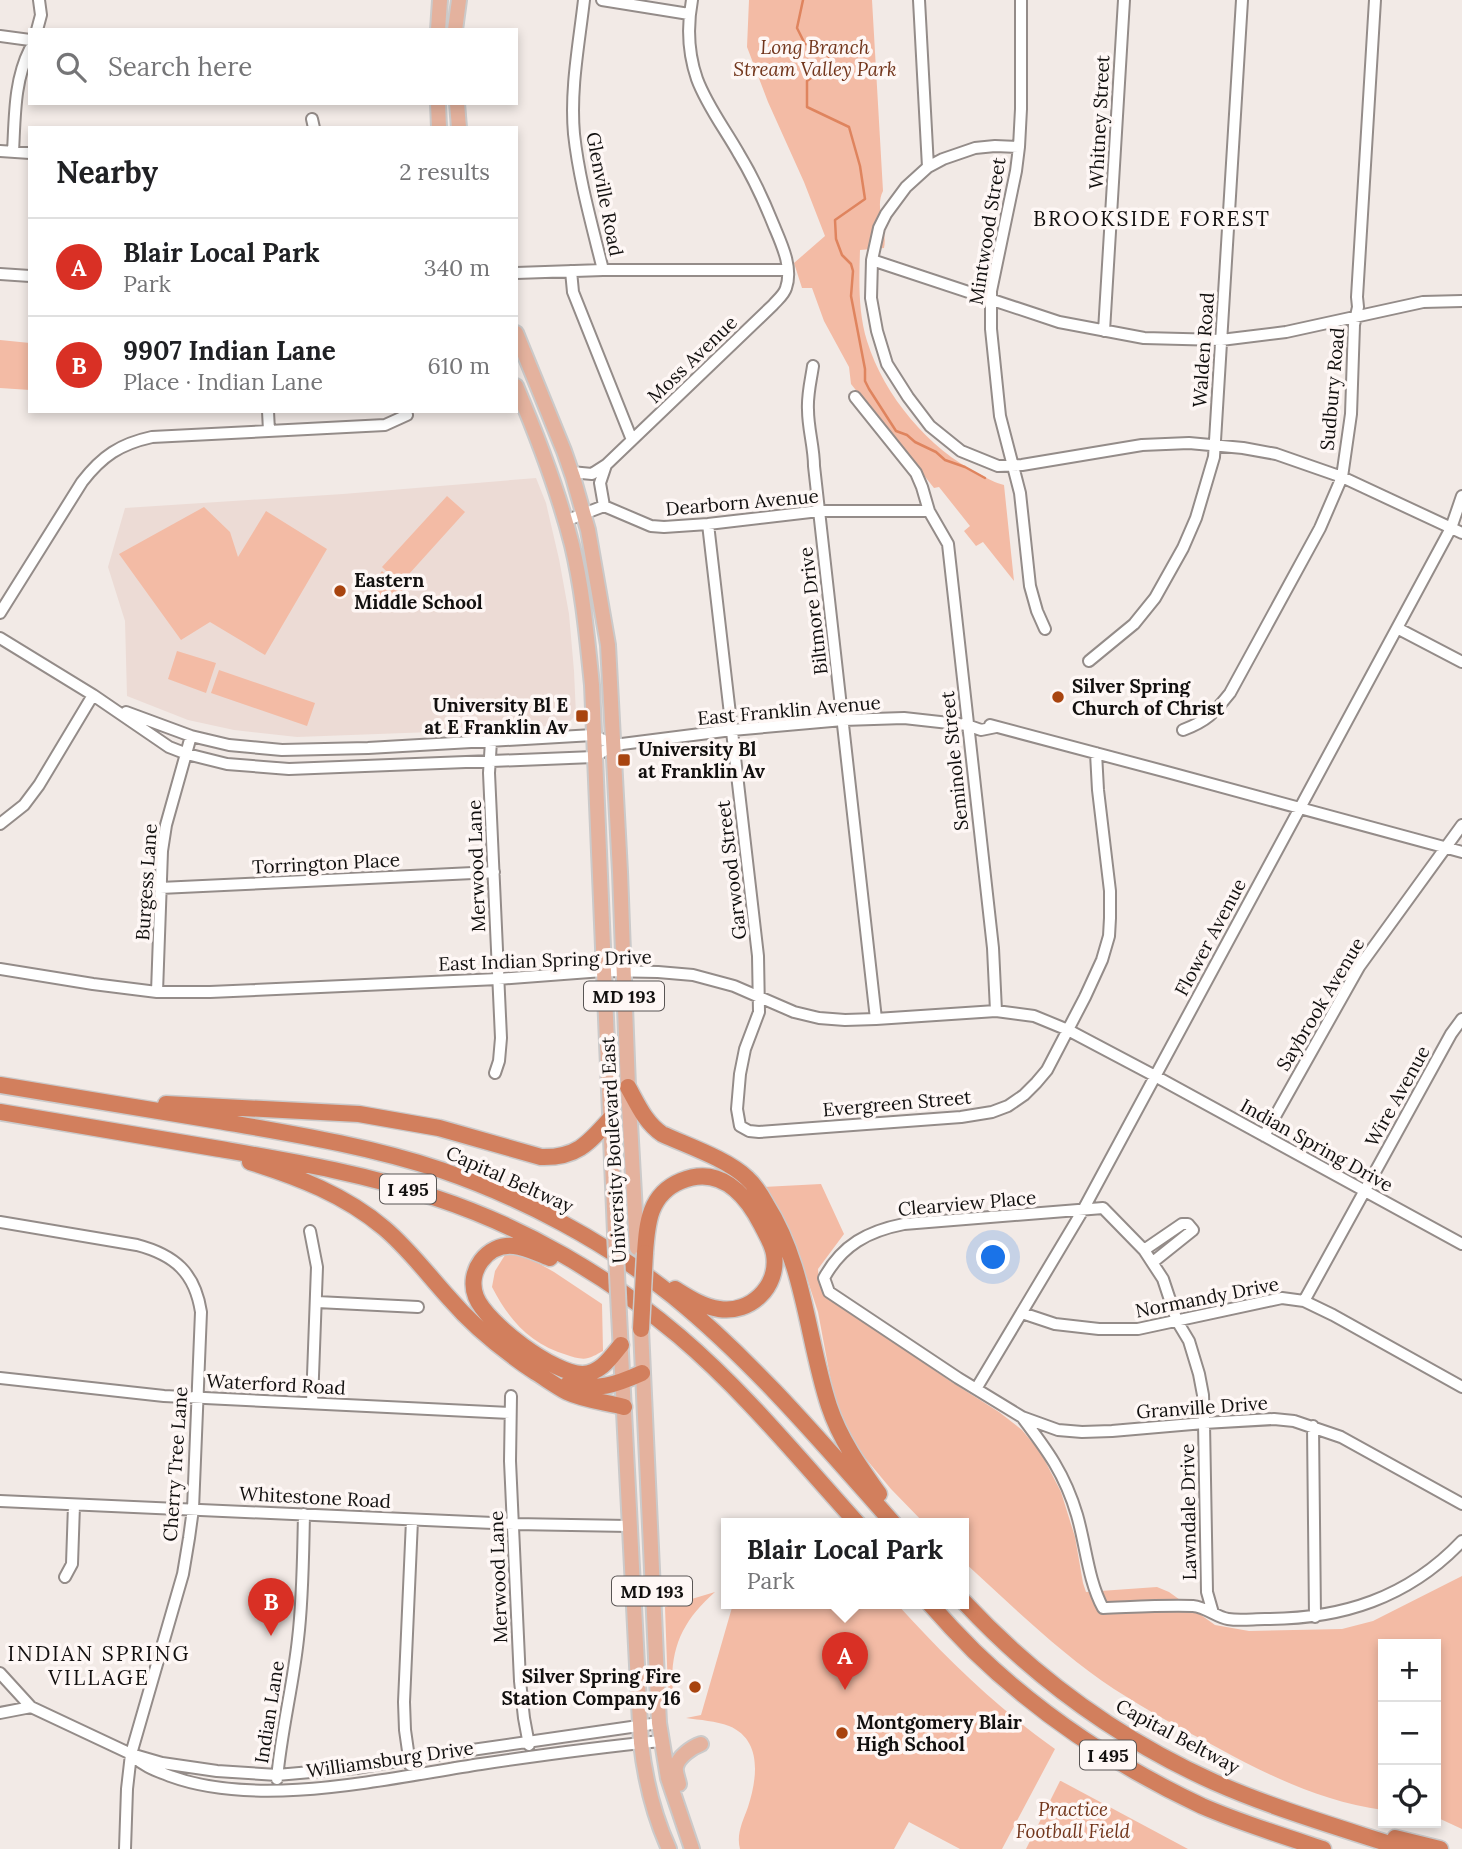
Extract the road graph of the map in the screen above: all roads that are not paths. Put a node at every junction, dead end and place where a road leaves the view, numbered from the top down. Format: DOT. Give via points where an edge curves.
graph roads {
  1 [pos="39,0"];
  2 [pos="440,0"];
  3 [pos="459,0"];
  4 [pos="584,0"];
  5 [pos="602,0"];
  6 [pos="692,0"];
  7 [pos="919,0"];
  8 [pos="1021,0"];
  9 [pos="1124,0"];
  10 [pos="1242,0"];
  11 [pos="1376,0"];
  12 [pos="689,14"];
  13 [pos="38,28"];
  14 [pos="438,28"];
  15 [pos="455,28"];
  16 [pos="0,36"];
  17 [pos="28,40"];
  18 [pos="28,53"];
  19 [pos="438,105"];
  20 [pos="457,105"];
  21 [pos="439,126"];
  22 [pos="459,126"];
  23 [pos="1018,147"];
  24 [pos="0,151"];
  25 [pos="13,152"];
  26 [pos="28,153"];
  27 [pos="928,167"];
  28 [pos="872,260"];
  29 [pos="603,270"];
  30 [pos="788,270"];
  31 [pos="571,271"];
  32 [pos="518,273"];
  33 [pos="0,274"];
  34 [pos="28,276"];
  35 [pos="991,300"];
  36 [pos="1462,301"];
  37 [pos="1356,315"];
  38 [pos="1104,331"];
  39 [pos="518,338"];
  40 [pos="1221,340"];
  41 [pos="813,366"];
  42 [pos="518,391"];
  43 [pos="855,397"];
  44 [pos="268,413"];
  45 [pos="407,415"];
  46 [pos="269,431"];
  47 [pos="632,440"];
  48 [pos="1214,446"];
  49 [pos="606,466"];
  50 [pos="1014,466"];
  51 [pos="571,472"];
  52 [pos="1342,477"];
  53 [pos="1462,496"];
  54 [pos="604,506"];
  55 [pos="928,506"];
  56 [pos="819,512"];
  57 [pos="583,514"];
  58 [pos="565,521"];
  59 [pos="708,524"];
  60 [pos="1451,528"];
  61 [pos="1462,533"];
  62 [pos="0,613"];
  63 [pos="1397,628"];
  64 [pos="1045,629"];
  65 [pos="0,638"];
  66 [pos="1089,661"];
  67 [pos="1462,662"];
  68 [pos="93,695"];
  69 [pos="843,720"];
  70 [pos="967,725"];
  71 [pos="732,730"];
  72 [pos="1183,730"];
  73 [pos="191,736"];
  74 [pos="593,736"];
  75 [pos="491,741"];
  76 [pos="614,745"];
  77 [pos="1096,753"];
  78 [pos="187,754"];
  79 [pos="594,757"];
  80 [pos="489,761"];
  81 [pos="1300,808"];
  82 [pos="0,824"];
  83 [pos="1462,825"];
  84 [pos="1446,847"];
  85 [pos="1462,852"];
  86 [pos="494,872"];
  87 [pos="160,888"];
  88 [pos="0,969"];
  89 [pos="603,971"];
  90 [pos="623,971"];
  91 [pos="498,979"];
  92 [pos="157,992"];
  93 [pos="759,998"];
  94 [pos="996,1011"];
  95 [pos="1462,1018"];
  96 [pos="876,1019"];
  97 [pos="1068,1030"];
  98 [pos="495,1073"];
  99 [pos="1155,1076"];
  100 [pos="0,1085"];
  101 [pos="628,1087"];
  102 [pos="97,1101"];
  103 [pos="0,1112"];
  104 [pos="610,1119"];
  105 [pos="740,1126"];
  106 [pos="1264,1136"];
  107 [pos="184,1143"];
  108 [pos="1365,1191"];
  109 [pos="1083,1210"];
  110 [pos="0,1222"];
  111 [pos="569,1227"];
  112 [pos="310,1231"];
  113 [pos="1462,1244"];
  114 [pos="1144,1250"];
  115 [pos="641,1251"];
  116 [pos="1153,1262"];
  117 [pos="828,1270"];
  118 [pos="612,1287"];
  119 [pos="1304,1301"];
  120 [pos="317,1303"];
  121 [pos="418,1307"];
  122 [pos="1022,1314"];
  123 [pos="1177,1321"];
  124 [pos="640,1328"];
  125 [pos="621,1345"];
  126 [pos="524,1364"];
  127 [pos="642,1373"];
  128 [pos="0,1378"];
  129 [pos="623,1382"];
  130 [pos="1462,1387"];
  131 [pos="976,1389"];
  132 [pos="510,1396"];
  133 [pos="198,1398"];
  134 [pos="312,1403"];
  135 [pos="624,1407"];
  136 [pos="510,1413"];
  137 [pos="1022,1417"];
  138 [pos="1205,1423"];
  139 [pos="1313,1426"];
  140 [pos="0,1501"];
  141 [pos="1462,1504"];
  142 [pos="74,1505"];
  143 [pos="193,1509"];
  144 [pos="304,1514"];
  145 [pos="853,1518"];
  146 [pos="889,1518"];
  147 [pos="898,1518"];
  148 [pos="412,1520"];
  149 [pos="514,1524"];
  150 [pos="629,1526"];
  151 [pos="1462,1541"];
  152 [pos="65,1577"];
  153 [pos="969,1607"];
  154 [pos="935,1609"];
  155 [pos="1213,1613"];
  156 [pos="1315,1617"];
  157 [pos="0,1673"];
  158 [pos="31,1707"];
  159 [pos="0,1713"];
  160 [pos="659,1723"];
  161 [pos="640,1725"];
  162 [pos="662,1741"];
  163 [pos="529,1742"];
  164 [pos="641,1743"];
  165 [pos="701,1744"];
  166 [pos="131,1754"];
  167 [pos="531,1756"];
  168 [pos="409,1759"];
  169 [pos="277,1775"];
  170 [pos="412,1775"];
  171 [pos="276,1790"];
  172 [pos="680,1813"];
  173 [pos="1320,1821"];
  174 [pos="125,1849"];
  175 [pos="669,1849"];
  176 [pos="692,1849"];
  177 [pos="1323,1849"];
  178 [pos="1405,1849"];
  179 [pos="1440,1849"];
  1 -- 13 [label="street"];
  2 -- 14 [label="main road"];
  3 -- 15 [label="main road"];
  4 -- 29 [label="street, Glenville Road" via="573,94 574,133"];
  5 -- 12 [label="street"];
  6 -- 12 [label="street"];
  7 -- 27 [label="street"];
  8 -- 23 [label="street, Mintwood Street"];
  9 -- 38 [label="street, Whitney Street"];
  10 -- 40 [label="street, Walden Road"];
  11 -- 37 [label="street, Sudbury Road"];
  12 -- 30 [label="street" via="690,55 697,78 763,198"];
  16 -- 17 [label="street"];
  18 -- 25 [label="street" via="17,86"];
  19 -- 21 [label="main road"];
  20 -- 22 [label="main road"];
  23 -- 27 [label="street" via="975,148"];
  23 -- 35 [label="street, Mintwood Street"];
  24 -- 25 [label="street"];
  25 -- 26 [label="street"];
  27 -- 28 [label="street" via="886,214"];
  28 -- 35 [label="street"];
  28 -- 50 [label="street" via="871,298 877,331 887,364 908,397 930,426 961,451 998,466"];
  29 -- 30 [label="street"];
  29 -- 31 [label="street"];
  30 -- 47 [label="street, Moss Avenue" via="786,289 773,305"];
  31 -- 32 [label="street"];
  31 -- 47 [label="street" via="573,292"];
  33 -- 34 [label="street"];
  35 -- 38 [label="street" via="1059,323"];
  35 -- 50 [label="street, Mintwood Street" via="1000,416"];
  36 -- 37 [label="street" via="1423,302"];
  37 -- 40 [label="street" via="1286,332"];
  37 -- 52 [label="street, Sudbury Road" via="1351,414"];
  38 -- 40 [label="street" via="1144,338"];
  39 -- 51 [label="main road, University Boulevard East / MD 193"];
  40 -- 48 [label="street, Walden Road"];
  41 -- 56 [label="street, Biltmore Drive" via="808,408"];
  42 -- 58 [label="main road, University Boulevard East / MD 193" via="540,441"];
  43 -- 55 [label="street, Seminole Street" via="916,473"];
  44 -- 46 [label="street"];
  45 -- 46 [label="street" via="384,425"];
  46 -- 62 [label="street" via="152,437 112,452 82,482"];
  47 -- 49 [label="street, Moss Avenue"];
  48 -- 50 [label="street" via="1142,445"];
  48 -- 52 [label="street" via="1276,454"];
  48 -- 66 [label="street, Walden Road" via="1196,518 1155,598 1134,625"];
  49 -- 51 [label="street" via="592,474"];
  49 -- 54 [label="street" via="600,483"];
  50 -- 64 [label="street, Mintwood Street" via="1030,586"];
  51 -- 57 [label="main road, University Boulevard East / MD 193"];
  52 -- 60 [label="street"];
  52 -- 72 [label="street, Sudbury Road" via="1320,528 1230,693 1214,713"];
  53 -- 60 [label="street, Flower Avenue"];
  54 -- 57 [label="street"];
  54 -- 59 [label="street, Dearborn Avenue" via="651,526"];
  55 -- 56 [label="street, Dearborn Avenue"];
  55 -- 70 [label="street, Seminole Street" via="948,544"];
  56 -- 59 [label="street, Dearborn Avenue"];
  56 -- 69 [label="street, Biltmore Drive"];
  57 -- 58 [label="street"];
  57 -- 76 [label="main road, University Boulevard East / MD 193" via="608,645"];
  58 -- 74 [label="main road, University Boulevard East / MD 193" via="586,629"];
  59 -- 71 [label="street, Garwood Street"];
  60 -- 61 [label="street"];
  60 -- 63 [label="street, Flower Avenue"];
  63 -- 67 [label="street"];
  63 -- 81 [label="street, Flower Avenue"];
  65 -- 68 [label="street, East Franklin Avenue"];
  68 -- 73 [label="street, East Franklin Avenue" via="124,712"];
  68 -- 78 [label="street, East Franklin Avenue" via="169,747"];
  68 -- 82 [label="street" via="39,785 24,805"];
  69 -- 70 [label="street, East Franklin Avenue" via="904,718"];
  69 -- 71 [label="street, East Franklin Avenue"];
  69 -- 96 [label="street, Biltmore Drive"];
  70 -- 77 [label="street, East Franklin Avenue" via="981,730 996,727"];
  70 -- 94 [label="street, Seminole Street"];
  71 -- 76 [label="street, East Franklin Avenue"];
  71 -- 93 [label="street, Garwood Street"];
  73 -- 75 [label="street, East Franklin Avenue" via="282,750"];
  73 -- 78 [label="street, Burgess Lane"];
  74 -- 75 [label="street, East Franklin Avenue"];
  74 -- 76 [label="street, East Franklin Avenue"];
  74 -- 79 [label="main road, University Boulevard East / MD 193"];
  75 -- 80 [label="street, Merwood Lane"];
  76 -- 79 [label="street, East Franklin Avenue"];
  76 -- 90 [label="main road, University Boulevard East / MD 193"];
  77 -- 81 [label="street, East Franklin Avenue"];
  77 -- 97 [label="street, Evergreen Street" via="1111,918 1102,960"];
  78 -- 80 [label="street, East Franklin Avenue" via="227,764 289,769"];
  78 -- 87 [label="street, Burgess Lane" via="166,825"];
  79 -- 80 [label="street, East Franklin Avenue"];
  79 -- 89 [label="main road, University Boulevard East / MD 193"];
  80 -- 86 [label="street, Merwood Lane"];
  81 -- 84 [label="street, East Franklin Avenue"];
  81 -- 99 [label="street, Flower Avenue"];
  83 -- 84 [label="street, Saybrook Avenue"];
  84 -- 85 [label="street, East Franklin Avenue"];
  84 -- 106 [label="street, Saybrook Avenue" via="1359,967"];
  86 -- 87 [label="street, Torrington Place"];
  86 -- 91 [label="street, Merwood Lane"];
  87 -- 92 [label="street, Burgess Lane"];
  88 -- 92 [label="street, East Indian Spring Drive"];
  89 -- 90 [label="street, East Indian Spring Drive"];
  89 -- 91 [label="street, East Indian Spring Drive"];
  89 -- 104 [label="main road, University Boulevard East / MD 193"];
  90 -- 93 [label="street, East Indian Spring Drive" via="693,975"];
  90 -- 101 [label="main road, University Boulevard East / MD 193"];
  91 -- 92 [label="street, East Indian Spring Drive"];
  91 -- 98 [label="street, Merwood Lane" via="502,1038"];
  93 -- 96 [label="street, East Indian Spring Drive" via="819,1018"];
  93 -- 105 [label="street, Garwood Street" via="740,1074"];
  94 -- 96 [label="street, East Indian Spring Drive"];
  94 -- 97 [label="street, East Indian Spring Drive" via="1034,1016"];
  95 -- 108 [label="street, Wire Avenue"];
  97 -- 99 [label="street, East Indian Spring Drive"];
  97 -- 105 [label="street, Evergreen Street" via="1036,1083 1009,1106 992,1112 759,1132"];
  99 -- 106 [label="street, Indian Spring Drive"];
  99 -- 109 [label="street, Flower Avenue"];
  100 -- 102 [label="highway, Capital Beltway / I 495"];
  101 -- 115 [label="main road, University Boulevard East / MD 193"];
  101 -- 147 [label="highway" via="653,1127 737,1170 765,1201 799,1279 837,1427"];
  102 -- 104 [label="highway" via="377,1117 548,1157 582,1148"];
  102 -- 111 [label="highway, Capital Beltway / I 495" via="398,1157 485,1187"];
  103 -- 107 [label="highway, I 495"];
  104 -- 125 [label="main road, University Boulevard East / MD 193, bridge"];
  106 -- 108 [label="street, Indian Spring Drive"];
  107 -- 118 [label="highway, I 495" via="362,1175 438,1198 512,1228"];
  107 -- 126 [label="highway" via="288,1174 347,1202 384,1228 476,1326"];
  108 -- 113 [label="street, Indian Spring Drive"];
  108 -- 119 [label="street, Wire Avenue"];
  109 -- 114 [label="street, Lawndale Drive" via="1103,1208"];
  109 -- 117 [label="street, Clearview Place" via="884,1228 851,1245"];
  109 -- 122 [label="street, Flower Avenue"];
  110 -- 133 [label="street, Cherry Tree Lane" via="137,1245 180,1266 195,1286 201,1312"];
  111 -- 115 [label="highway" via="698,1302 720,1310 754,1302 769,1285 774,1263 770,1241 747,1200 713,1178 685,1179 658,1199"];
  111 -- 146 [label="highway, Capital Beltway / I 495" via="671,1295 711,1329 793,1410"];
  112 -- 120 [label="street"];
  114 -- 116 [label="street, Lawndale Drive"];
  114 -- 116 [label="street" via="1182,1224 1193,1230"];
  115 -- 124 [label="highway, bridge"];
  116 -- 123 [label="street, Lawndale Drive"];
  117 -- 131 [label="street, Granville Drive" via="824,1278 829,1292"];
  118 -- 125 [label="highway" via="515,1246 489,1252 475,1273 474,1285 476,1298 499,1326 564,1370 595,1371"];
  118 -- 145 [label="highway, I 495" via="718,1371"];
  119 -- 123 [label="street, Normandy Drive" via="1282,1297"];
  119 -- 130 [label="street, Normandy Drive"];
  120 -- 121 [label="street"];
  120 -- 134 [label="street"];
  122 -- 123 [label="street, Normandy Drive" via="1055,1324 1099,1329 1138,1329"];
  122 -- 131 [label="street, Flower Avenue"];
  123 -- 138 [label="street, Lawndale Drive" via="1199,1374"];
  124 -- 127 [label="main road, MD 193"];
  125 -- 129 [label="main road, University Boulevard East / MD 193"];
  126 -- 129 [label="highway" via="586,1388"];
  126 -- 135 [label="highway" via="567,1392"];
  127 -- 129 [label="highway"];
  127 -- 160 [label="main road, MD 193"];
  128 -- 133 [label="street, Waterford Road"];
  129 -- 135 [label="main road, University Boulevard East / MD 193"];
  131 -- 137 [label="street, Granville Drive"];
  132 -- 136 [label="street, Merwood Lane"];
  133 -- 134 [label="street, Waterford Road"];
  133 -- 143 [label="street, Cherry Tree Lane"];
  134 -- 136 [label="street, Waterford Road"];
  135 -- 150 [label="main road, University Boulevard East / MD 193"];
  136 -- 149 [label="street, Merwood Lane"];
  137 -- 138 [label="street, Granville Drive" via="1058,1430 1082,1432"];
  137 -- 155 [label="street" via="1060,1472 1077,1514 1096,1596 1103,1608 1198,1606"];
  138 -- 139 [label="street, Granville Drive" via="1274,1419"];
  138 -- 155 [label="street, Lawndale Drive" via="1207,1592"];
  139 -- 141 [label="street, Granville Drive"];
  139 -- 156 [label="street"];
  140 -- 142 [label="street, Whitestone Road"];
  142 -- 143 [label="street, Whitestone Road"];
  142 -- 152 [label="street" via="72,1564"];
  143 -- 144 [label="street, Whitestone Road"];
  143 -- 166 [label="street, Cherry Tree Lane" via="183,1574"];
  144 -- 148 [label="street, Whitestone Road"];
  144 -- 169 [label="street, Indian Lane" via="298,1639"];
  148 -- 149 [label="street, Whitestone Road"];
  148 -- 168 [label="street" via="404,1702"];
  149 -- 150 [label="street, Whitestone Road"];
  149 -- 163 [label="street, Merwood Lane" via="520,1681"];
  150 -- 161 [label="main road, University Boulevard East / MD 193"];
  151 -- 156 [label="street" via="1406,1586 1369,1604"];
  153 -- 173 [label="highway, Capital Beltway / I 495" via="1036,1671 1124,1733 1215,1782"];
  154 -- 177 [label="highway, I 495" via="1020,1691 1110,1756 1205,1807"];
  155 -- 156 [label="street" via="1227,1619"];
  157 -- 158 [label="street"];
  158 -- 159 [label="street"];
  158 -- 166 [label="street, Williamsburg Drive"];
  160 -- 161 [label="street, Williamsburg Drive"];
  160 -- 162 [label="main road, MD 193"];
  161 -- 163 [label="street, Williamsburg Drive"];
  161 -- 164 [label="main road, University Boulevard East / MD 193"];
  162 -- 164 [label="street, Williamsburg Drive"];
  162 -- 172 [label="main road, MD 193"];
  163 -- 167 [label="street, Merwood Lane"];
  163 -- 168 [label="street, Williamsburg Drive"];
  164 -- 167 [label="street, Williamsburg Drive"];
  164 -- 175 [label="main road, University Boulevard East / MD 193" via="659,1828"];
  165 -- 172 [label="main road" via="676,1768"];
  166 -- 169 [label="street, Williamsburg Drive" via="180,1766"];
  166 -- 171 [label="street, Williamsburg Drive" via="144,1766 184,1781"];
  166 -- 174 [label="street, Cherry Tree Lane"];
  167 -- 170 [label="street, Williamsburg Drive"];
  168 -- 169 [label="street, Williamsburg Drive"];
  168 -- 170 [label="street"];
  169 -- 171 [label="street, Indian Lane"];
  170 -- 171 [label="street, Williamsburg Drive"];
  172 -- 176 [label="main road, MD 193"];
  173 -- 178 [label="highway, Capital Beltway / I 495"];
  173 -- 179 [label="highway"];
}
